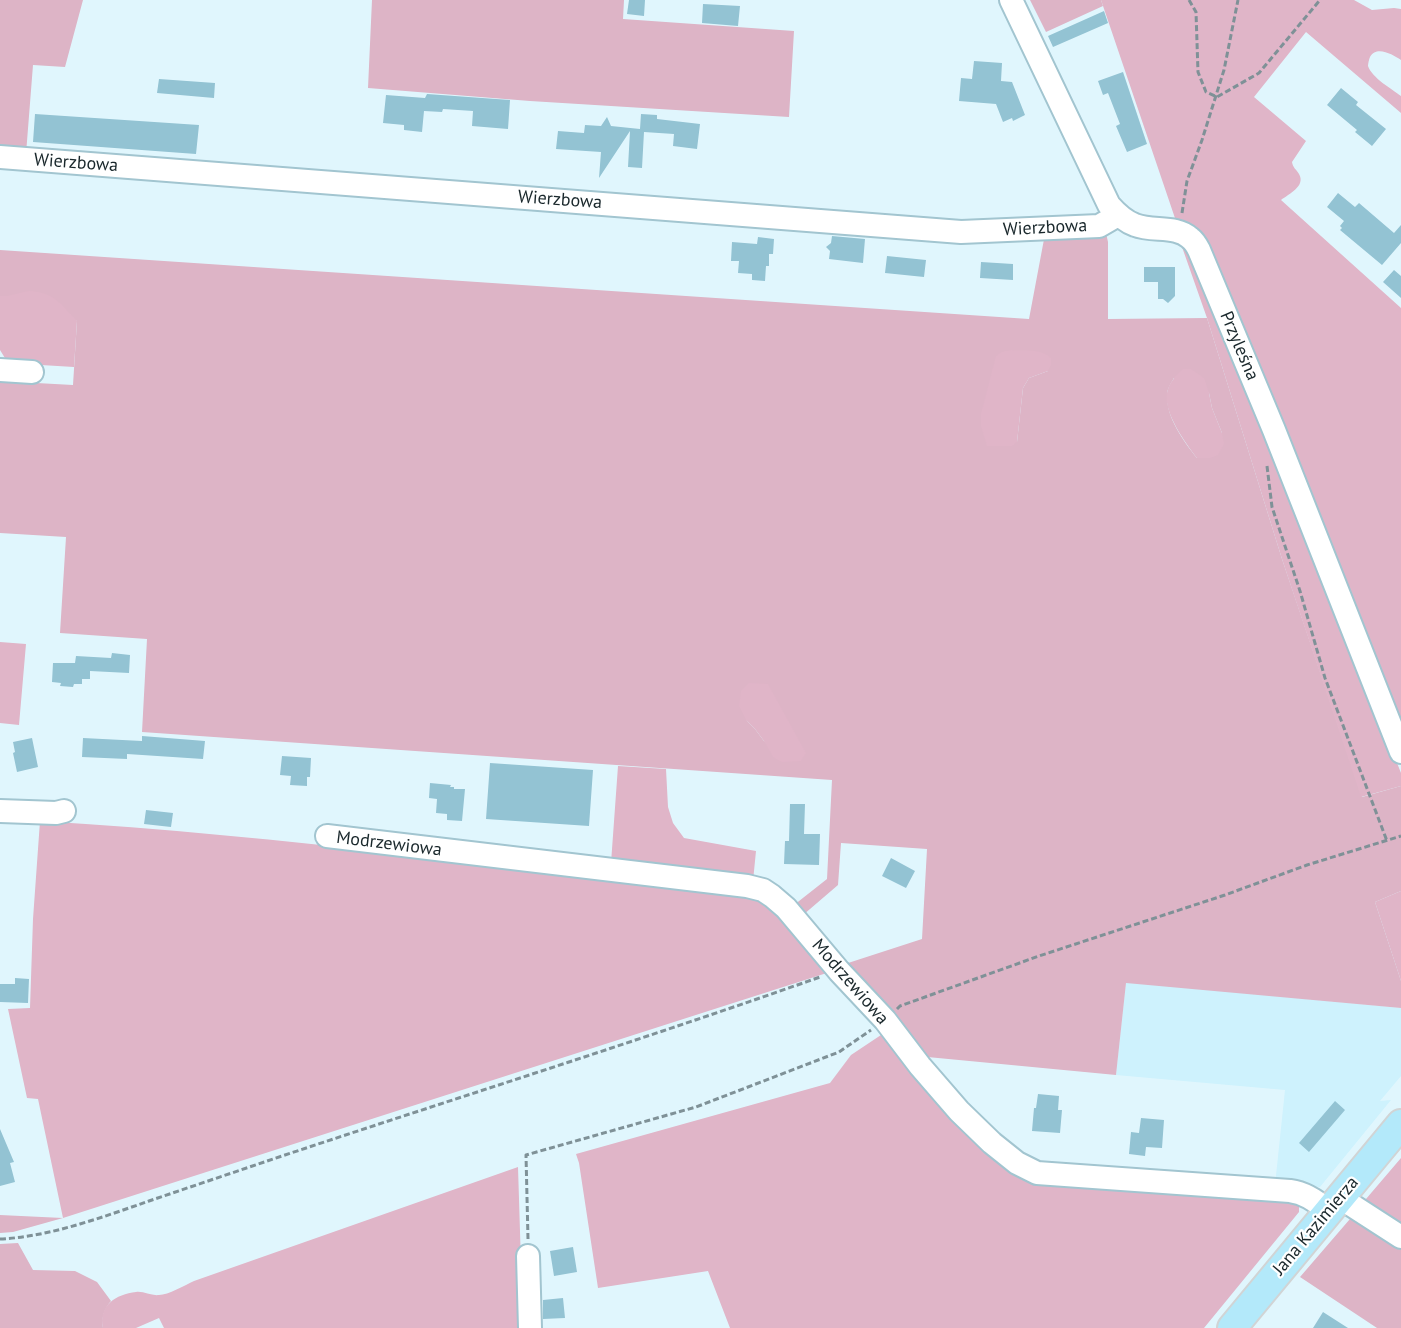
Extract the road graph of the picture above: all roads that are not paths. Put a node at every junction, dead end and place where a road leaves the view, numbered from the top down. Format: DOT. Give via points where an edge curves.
graph roads {
  1 [pos="1011,0"];
  2 [pos="0,157"];
  3 [pos="1118,215"];
  4 [pos="0,370"];
  5 [pos="32,372"];
  6 [pos="1401,752"];
  7 [pos="0,811"];
  8 [pos="64,811"];
  9 [pos="327,836"];
  10 [pos="1401,1124"];
  11 [pos="1334,1204"];
  12 [pos="1401,1238"];
  13 [pos="528,1256"];
  14 [pos="1239,1325"];
  15 [pos="530,1328"];
  1 -- 3 [label="street" via="1108,205"];
  2 -- 3 [label="street, Wierzbowa" via="961,232 1099,225"];
  3 -- 6 [label="street, Przyleśna" via="1135,225 1182,233 1199,250"];
  4 -- 5 [label="street"];
  7 -- 8 [label="street"];
  9 -- 11 [label="street, Modrzewiowa" via="763,890 786,908 959,1111 1017,1163 1037,1173 1290,1191 1320,1204"];
  10 -- 11 [label="main road, Jana Kazimierza"];
  11 -- 12 [label="street, Modrzewiowa"];
  11 -- 14 [label="main road, Jana Kazimierza"];
  13 -- 15 [label="street"];
}
